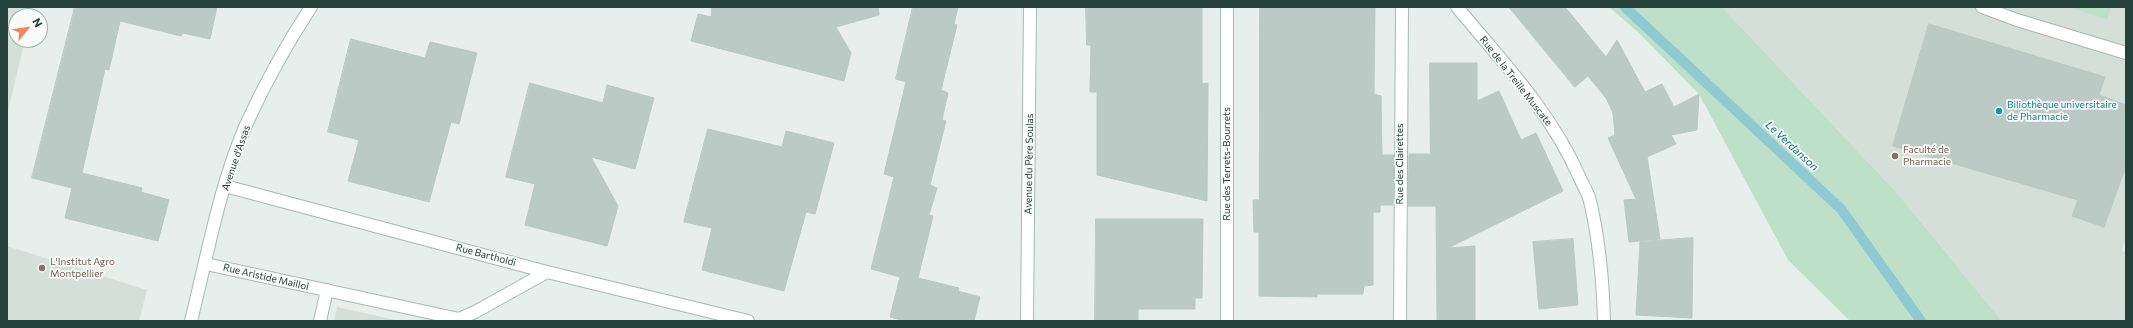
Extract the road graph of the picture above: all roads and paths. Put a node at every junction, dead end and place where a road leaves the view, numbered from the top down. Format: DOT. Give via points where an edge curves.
graph roads {
  1 [pos="311,7"];
  2 [pos="1030,7"];
  3 [pos="1227,7"];
  4 [pos="1402,7"];
  5 [pos="1457,7"];
  6 [pos="1982,7"];
  7 [pos="2126,53"];
  8 [pos="225,186"];
  9 [pos="206,264"];
  10 [pos="547,272"];
  11 [pos="327,290"];
  12 [pos="191,321"];
  13 [pos="320,321"];
  14 [pos="748,321"];
  15 [pos="1027,321"];
  16 [pos="1227,321"];
  17 [pos="1400,321"];
  18 [pos="1604,321"];
  1 -- 8 [label="street, Avenue d'Assas" via="287,44 245,128"];
  2 -- 15 [label="street, Avenue du Père Soulas"];
  3 -- 16 [label="street, Rue des Terrets-Bourrets"];
  4 -- 17 [label="street, Rue des Clairettes"];
  5 -- 18 [label="street, Rue de la Treille Muscate" via="1546,117 1573,162 1590,200 1597,242"];
  6 -- 7 [label="street"];
  8 -- 9 [label="street, Avenue d'Assas"];
  8 -- 10 [label="street, Rue Bartholdi"];
  9 -- 11 [label="street, Rue Aristide Maillol"];
  9 -- 12 [label="street, Avenue d'Assas"];
  10 -- 11 [label="street, Rue Aristide Maillol" via="459,319"];
  10 -- 14 [label="street, Rue Bartholdi"];
  11 -- 13 [label="street"];
}
